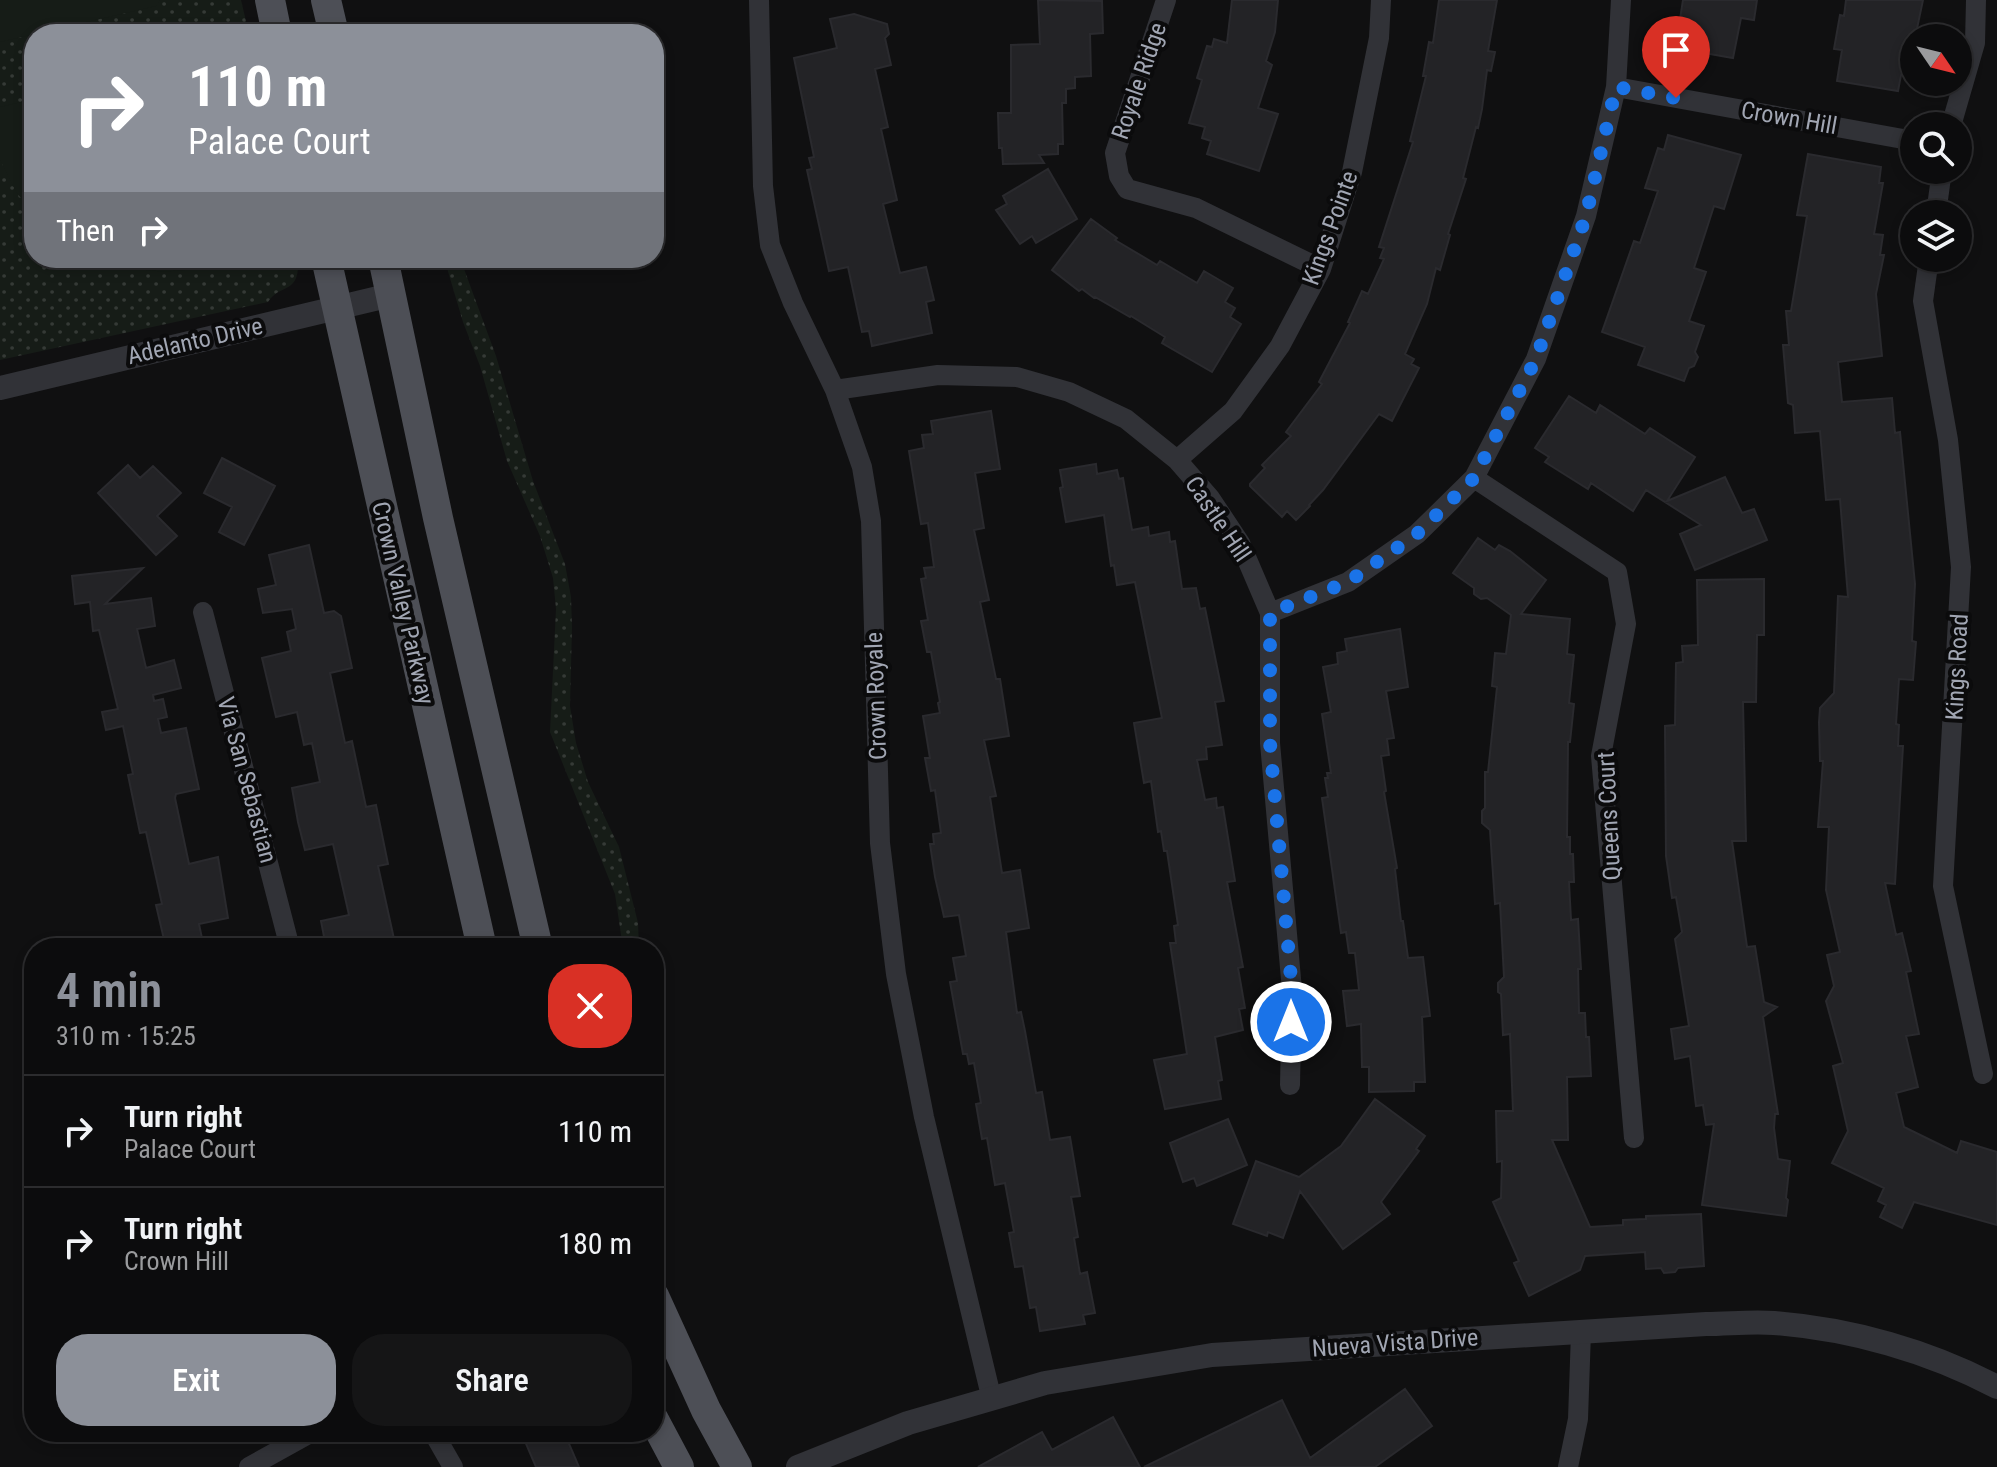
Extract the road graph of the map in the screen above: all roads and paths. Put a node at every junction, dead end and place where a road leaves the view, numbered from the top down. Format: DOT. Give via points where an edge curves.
graph roads {
  1 [pos="270,0"];
  2 [pos="326,0"];
  3 [pos="759,0"];
  4 [pos="1166,0"];
  5 [pos="1381,0"];
  6 [pos="1621,0"];
  7 [pos="1976,0"];
  8 [pos="275,24"];
  9 [pos="332,24"];
  10 [pos="1616,87"];
  11 [pos="1955,112"];
  12 [pos="1900,138"];
  13 [pos="328,268"];
  14 [pos="385,268"];
  15 [pos="1321,269"];
  16 [pos="1927,272"];
  17 [pos="391,295"];
  18 [pos="337,308"];
  19 [pos="0,388"];
  20 [pos="835,390"];
  21 [pos="1177,460"];
  22 [pos="1474,478"];
  23 [pos="203,612"];
  24 [pos="1270,613"];
  25 [pos="287,938"];
  26 [pos="480,938"];
  27 [pos="536,938"];
  28 [pos="1983,1074"];
  29 [pos="1290,1085"];
  30 [pos="1634,1138"];
  31 [pos="664,1318"];
  32 [pos="1581,1332"];
  33 [pos="1997,1387"];
  34 [pos="992,1400"];
  35 [pos="664,1439"];
  36 [pos="294,1442"];
  37 [pos="439,1442"];
  38 [pos="249,1467"];
  39 [pos="453,1467"];
  40 [pos="679,1467"];
  41 [pos="737,1467"];
  42 [pos="798,1467"];
  43 [pos="1568,1467"];
  1 -- 8 [label="main road"];
  2 -- 9 [label="main road"];
  3 -- 20 [label="street, Crown Royale" via="763,186 770,245"];
  4 -- 15 [label="street, Royale Ridge" via="1115,153 1123,183 1127,189 1196,208"];
  5 -- 15 [label="street, Kings Pointe" via="1379,38 1352,172"];
  6 -- 10 [label="street"];
  7 -- 11 [label="street" via="1975,43"];
  10 -- 12 [label="street, Crown Hill"];
  10 -- 22 [label="street" via="1586,216 1536,359"];
  13 -- 18 [label="main road, Crown Valley Parkway"];
  14 -- 17 [label="main road"];
  15 -- 21 [label="street, Kings Pointe" via="1280,346 1233,411"];
  16 -- 28 [label="street, Kings Road" via="1923,301 1948,440 1961,567 1943,886"];
  17 -- 18 [label="street, Adelanto Drive"];
  17 -- 27 [label="main road"];
  18 -- 19 [label="street, Adelanto Drive"];
  18 -- 26 [label="main road, Crown Valley Parkway"];
  20 -- 21 [label="street, Castle Hill" via="938,375 1017,377 1069,392 1126,419"];
  20 -- 34 [label="street, Crown Royale" via="862,467 871,521 880,843 896,974 924,1117"];
  21 -- 24 [label="street, Castle Hill" via="1240,543"];
  22 -- 24 [label="street" via="1417,534 1348,582"];
  22 -- 30 [label="street, Queens Court" via="1617,572 1626,624 1601,756"];
  23 -- 25 [label="street, Via San Sebastian"];
  24 -- 29 [label="street, Castle Hill" via="1270,743 1292,990"];
  31 -- 41 [label="main road"];
  32 -- 33 [label="street, Nueva Vista Drive" via="1772,1323 1902,1348"];
  32 -- 34 [label="street, Nueva Vista Drive" via="1212,1355 1045,1383"];
  32 -- 43 [label="street" via="1578,1419"];
  34 -- 42 [label="street, Nueva Vista Drive" via="908,1423"];
  35 -- 40 [label="main road"];
  36 -- 38 [label="street"];
  37 -- 39 [label="street"];
}
